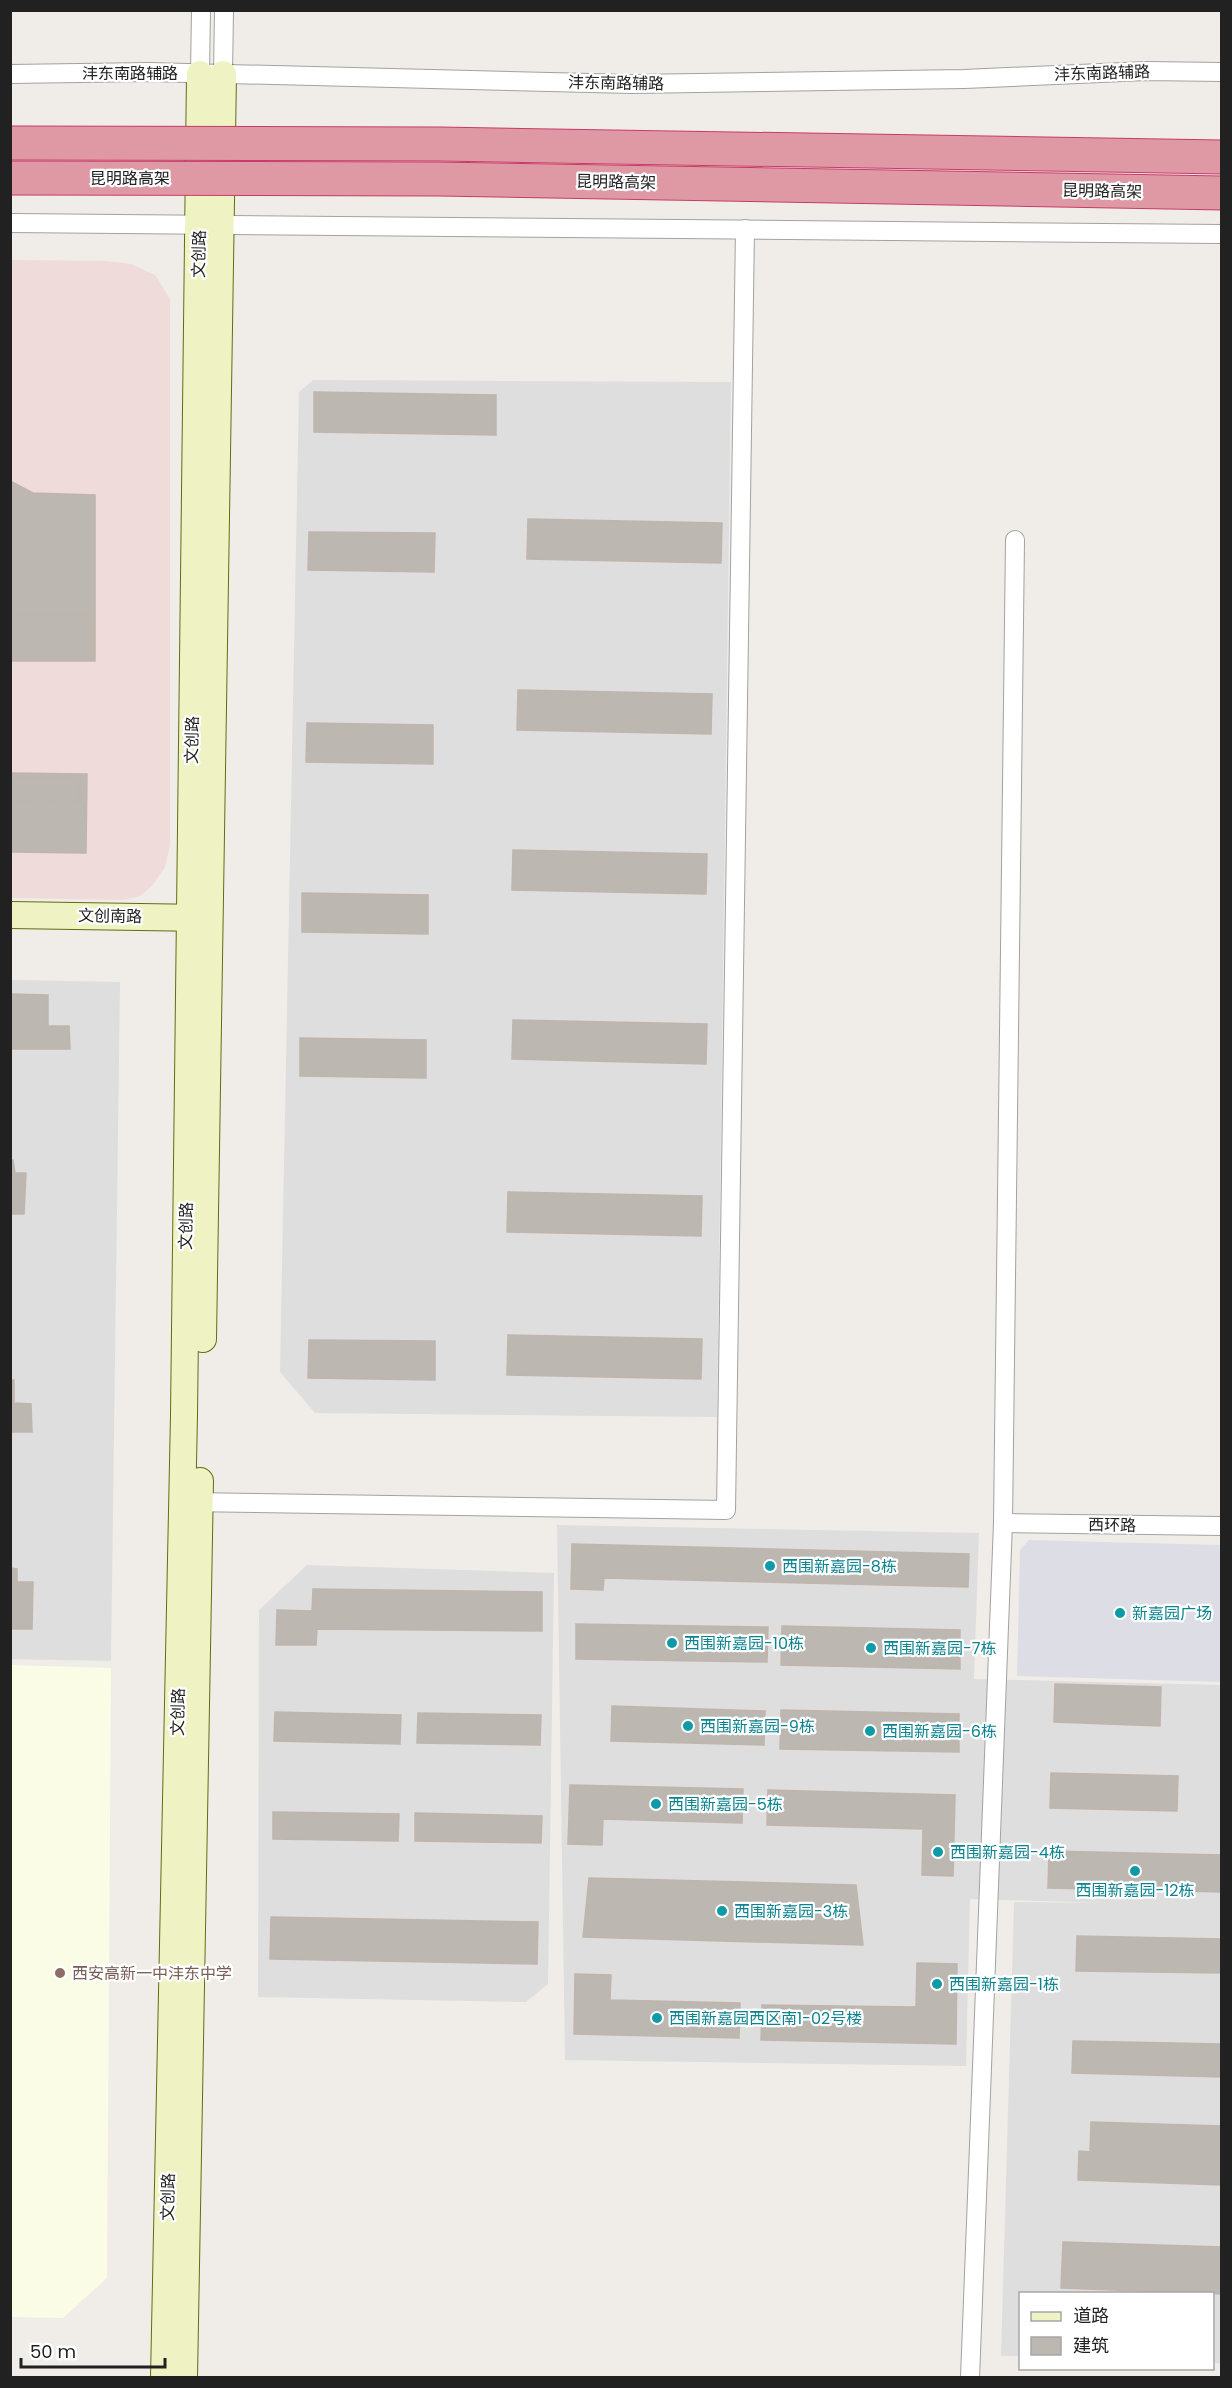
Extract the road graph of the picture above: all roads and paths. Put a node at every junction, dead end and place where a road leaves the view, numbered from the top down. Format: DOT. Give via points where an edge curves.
graph roads {
  1 [pos="201,10"];
  2 [pos="224,10"];
  3 [pos="1221,72"];
  4 [pos="10,74"];
  5 [pos="211,74"];
  6 [pos="10,143"];
  7 [pos="1221,157"];
  8 [pos="10,178"];
  9 [pos="1221,193"];
  10 [pos="10,223"];
  11 [pos="210,225"];
  12 [pos="745,229"];
  13 [pos="1221,234"];
  14 [pos="1015,540"];
  15 [pos="10,915"];
  16 [pos="200,918"];
  17 [pos="191,1503"];
  18 [pos="1003,1523"];
  19 [pos="1221,1526"];
  20 [pos="164,2378"];
  21 [pos="184,2378"];
  22 [pos="970,2378"];
  1 -- 5 [label="street"];
  2 -- 5 [label="street"];
  3 -- 5 [label="street, 沣东南路辅路" via="632,84"];
  4 -- 5 [label="street, 沣东南路辅路"];
  5 -- 11 [label="street, 文创路"];
  6 -- 7 [label="highway, 昆明路高架, bridge" via="440,144"];
  8 -- 9 [label="highway, 昆明路高架, bridge" via="439,179"];
  10 -- 11 [label="street"];
  11 -- 12 [label="street"];
  11 -- 16 [label="street, 文创路"];
  12 -- 13 [label="street"];
  12 -- 17 [label="street" via="726,1510"];
  14 -- 18 [label="street"];
  15 -- 16 [label="street, 文创南路"];
  16 -- 17 [label="street, 文创路"];
  17 -- 20 [label="street, 文创路"];
  17 -- 21 [label="street, 文创路"];
  18 -- 19 [label="street, 西环路"];
  18 -- 22 [label="street"];
}
